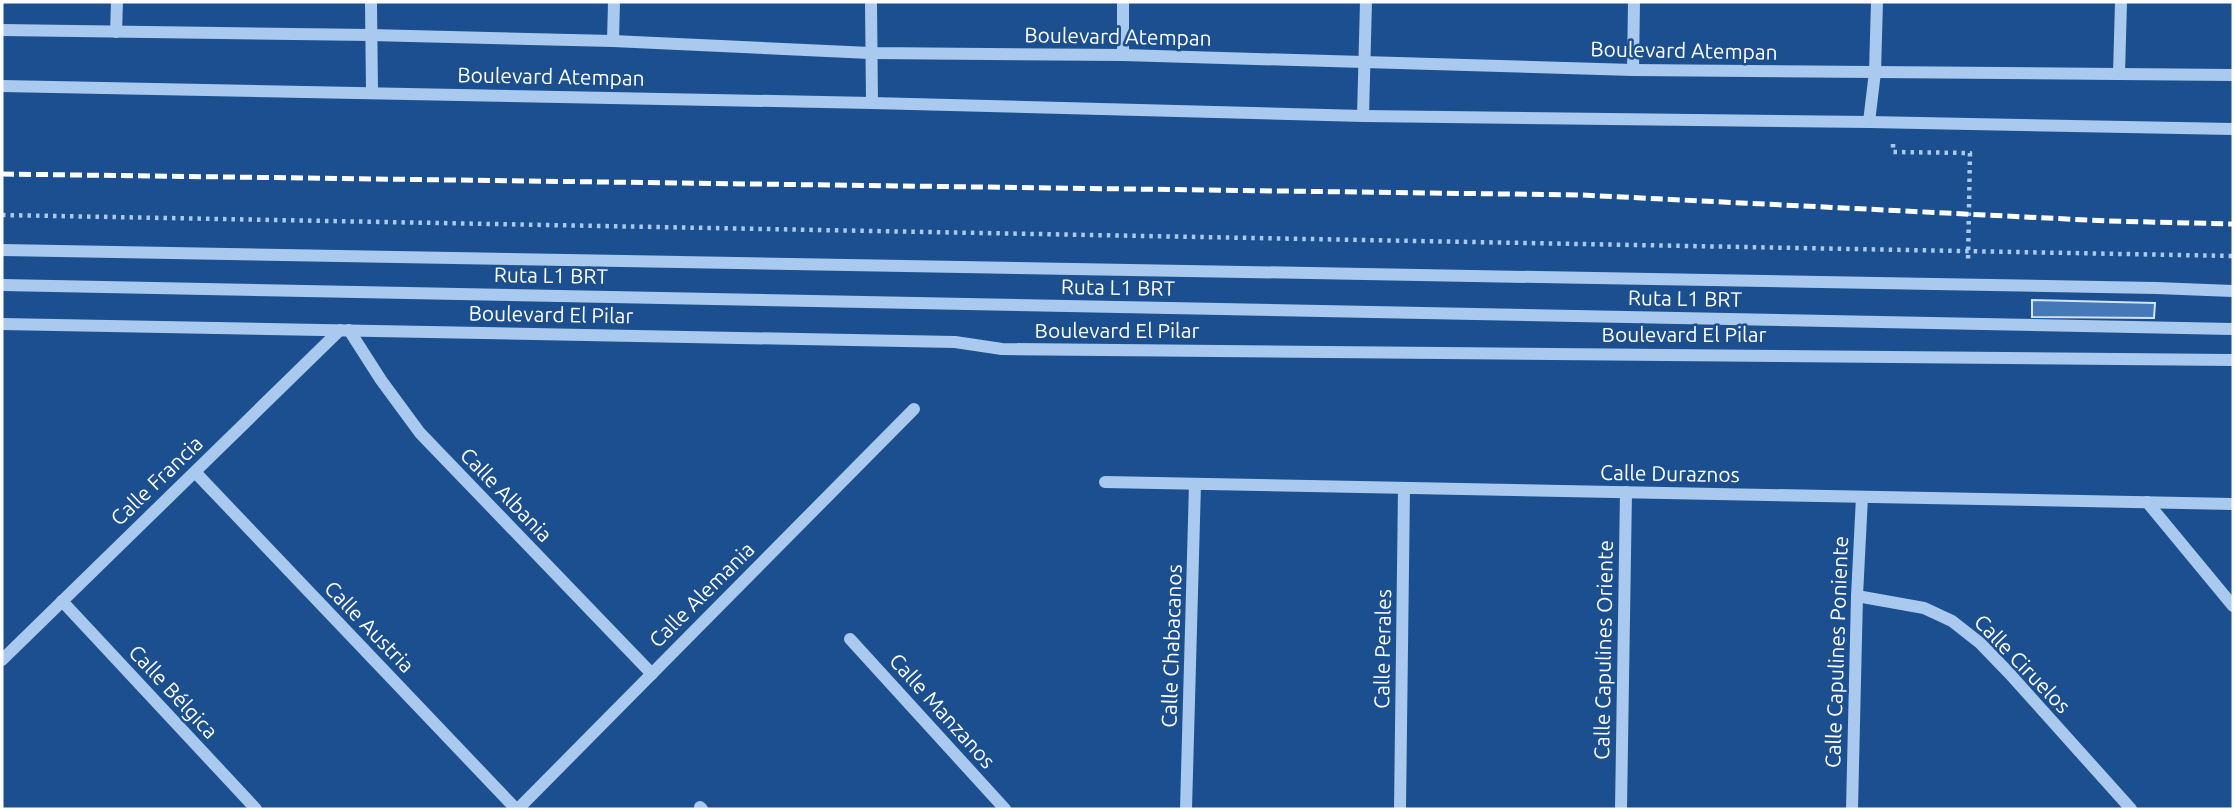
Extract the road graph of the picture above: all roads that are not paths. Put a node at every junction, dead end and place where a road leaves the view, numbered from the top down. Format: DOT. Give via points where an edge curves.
graph roads {
  1 [pos="117,2"];
  2 [pos="371,2"];
  3 [pos="614,2"];
  4 [pos="871,2"];
  5 [pos="1123,2"];
  6 [pos="1366,2"];
  7 [pos="1634,2"];
  8 [pos="1877,2"];
  9 [pos="2121,2"];
  10 [pos="2,30"];
  11 [pos="116,32"];
  12 [pos="370,35"];
  13 [pos="613,41"];
  14 [pos="870,53"];
  15 [pos="1123,55"];
  16 [pos="1365,63"];
  17 [pos="1633,70"];
  18 [pos="1875,72"];
  19 [pos="2119,74"];
  20 [pos="2233,75"];
  21 [pos="2,86"];
  22 [pos="372,92"];
  23 [pos="872,103"];
  24 [pos="1363,116"];
  25 [pos="1869,122"];
  26 [pos="2233,129"];
  27 [pos="2,250"];
  28 [pos="2,285"];
  29 [pos="2233,291"];
  30 [pos="2,324"];
  31 [pos="2233,329"];
  32 [pos="345,330"];
  33 [pos="2233,360"];
  34 [pos="914,408"];
  35 [pos="195,472"];
  36 [pos="1105,482"];
  37 [pos="1195,484"];
  38 [pos="1404,488"];
  39 [pos="1626,492"];
  40 [pos="1862,497"];
  41 [pos="2147,502"];
  42 [pos="2233,504"];
  43 [pos="1857,596"];
  44 [pos="62,601"];
  45 [pos="2233,606"];
  46 [pos="850,639"];
  47 [pos="2,660"];
  48 [pos="652,674"];
  49 [pos="256,809"];
  50 [pos="517,809"];
  51 [pos="1005,809"];
  52 [pos="1186,809"];
  53 [pos="1400,809"];
  54 [pos="1621,809"];
  55 [pos="1852,809"];
  56 [pos="2131,809"];
  1 -- 11 [label="street"];
  2 -- 12 [label="street"];
  3 -- 13 [label="street"];
  4 -- 14 [label="street"];
  5 -- 15 [label="street"];
  6 -- 16 [label="street"];
  7 -- 17 [label="street"];
  8 -- 18 [label="street"];
  9 -- 19 [label="street"];
  10 -- 11 [label="street, Boulevard Atempan"];
  11 -- 12 [label="street, Boulevard Atempan"];
  12 -- 13 [label="street, Boulevard Atempan"];
  12 -- 22 [label="street"];
  13 -- 14 [label="street, Boulevard Atempan"];
  14 -- 15 [label="street, Boulevard Atempan"];
  14 -- 23 [label="street"];
  15 -- 16 [label="street, Boulevard Atempan"];
  16 -- 17 [label="street, Boulevard Atempan"];
  16 -- 24 [label="street"];
  17 -- 18 [label="street, Boulevard Atempan"];
  18 -- 19 [label="street, Boulevard Atempan"];
  18 -- 25 [label="street"];
  19 -- 20 [label="street, Boulevard Atempan"];
  21 -- 22 [label="street, Boulevard Atempan"];
  22 -- 23 [label="street, Boulevard Atempan"];
  23 -- 24 [label="street, Boulevard Atempan"];
  24 -- 25 [label="street, Boulevard Atempan"];
  25 -- 26 [label="street, Boulevard Atempan"];
  27 -- 29 [label="street, Ruta L1 BRT"];
  28 -- 31 [label="street, Ruta L1 BRT"];
  30 -- 32 [label="street, Boulevard El Pilar"];
  32 -- 33 [label="street, Boulevard El Pilar" via="956,342 1002,349"];
  32 -- 35 [label="street, Calle Francia"];
  32 -- 48 [label="street, Calle Albania" via="420,433"];
  34 -- 48 [label="street, Calle Alemania"];
  35 -- 44 [label="street, Calle Francia"];
  35 -- 50 [label="street, Calle Austria"];
  36 -- 37 [label="street, Calle Duraznos"];
  37 -- 38 [label="street, Calle Duraznos"];
  37 -- 52 [label="street, Calle Chabacanos"];
  38 -- 39 [label="street, Calle Duraznos"];
  38 -- 53 [label="street, Calle Perales"];
  39 -- 40 [label="street, Calle Duraznos"];
  39 -- 54 [label="street, Calle Capulines Oriente"];
  40 -- 41 [label="street, Calle Duraznos"];
  40 -- 43 [label="street, Calle Capulines Poniente"];
  41 -- 42 [label="street, Calle Duraznos"];
  41 -- 45 [label="street"];
  43 -- 55 [label="street, Calle Capulines Poniente"];
  43 -- 56 [label="street, Calle Ciruelos" via="1924,608 1952,621 1980,643"];
  44 -- 47 [label="street, Calle Francia"];
  44 -- 49 [label="street, Calle Bélgica"];
  46 -- 51 [label="street, Calle Manzanos"];
  48 -- 50 [label="street, Calle Alemania"];
}
